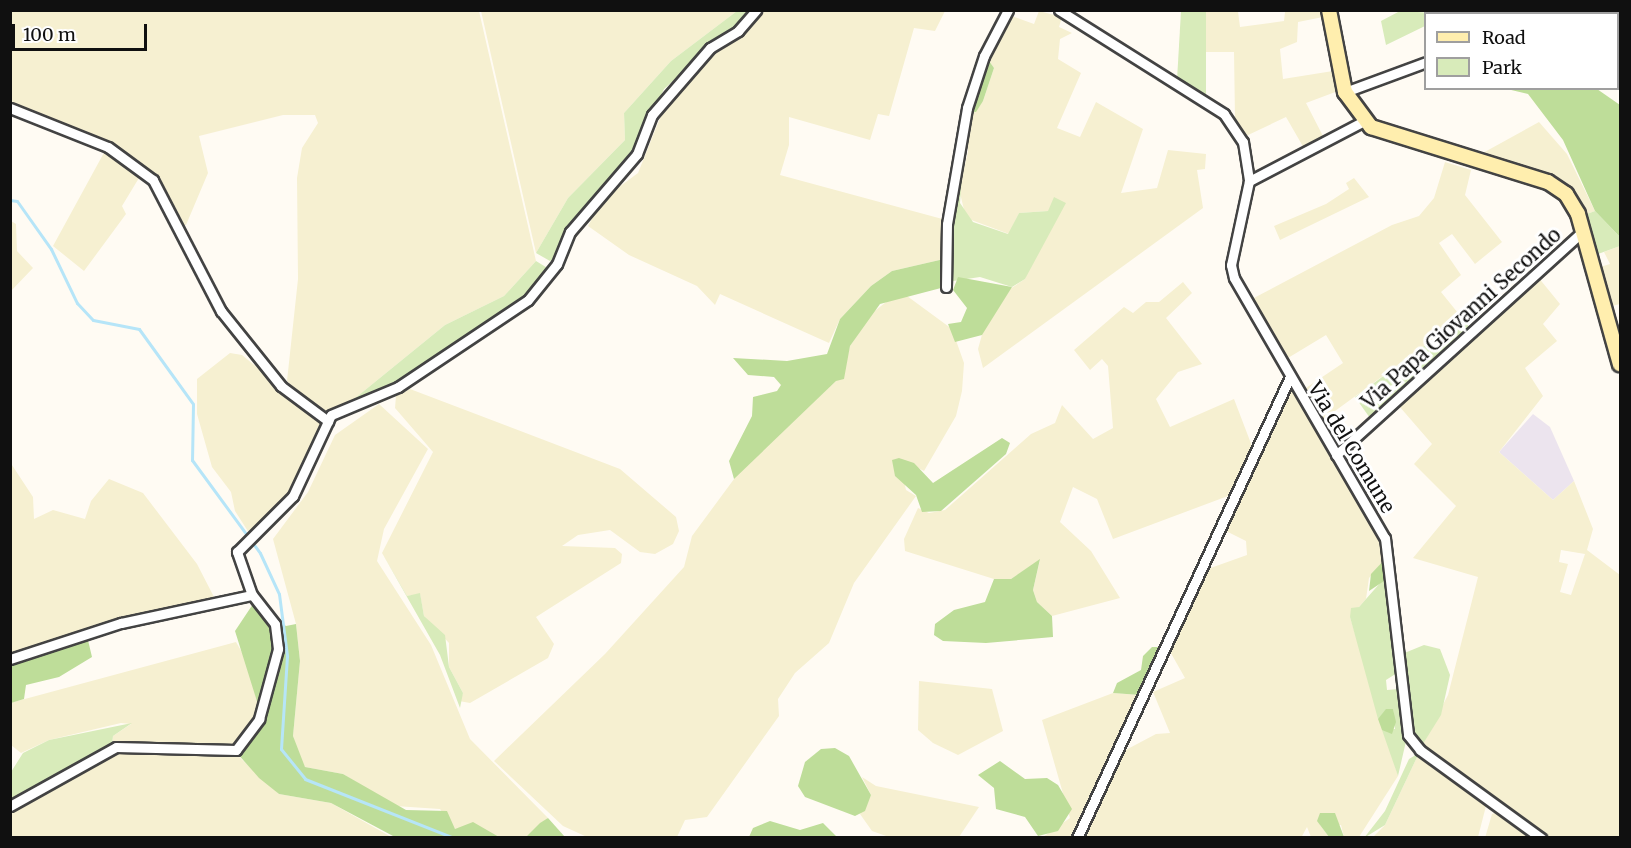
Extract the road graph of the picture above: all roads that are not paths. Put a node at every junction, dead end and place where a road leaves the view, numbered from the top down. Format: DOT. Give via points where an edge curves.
graph roads {
  1 [pos="756,10"];
  2 [pos="1008,10"];
  3 [pos="1059,10"];
  4 [pos="1329,10"];
  5 [pos="1424,62"];
  6 [pos="1345,92"];
  7 [pos="10,108"];
  8 [pos="1364,121"];
  9 [pos="1249,182"];
  10 [pos="1583,231"];
  11 [pos="946,287"];
  12 [pos="1620,364"];
  13 [pos="1289,379"];
  14 [pos="328,421"];
  15 [pos="1336,456"];
  16 [pos="252,595"];
  17 [pos="10,659"];
  18 [pos="10,806"];
  19 [pos="1077,837"];
  20 [pos="1540,837"];
  1 -- 14 [label="street" via="738,30 710,48 658,107 637,154 570,232 557,264 528,300 399,387 331,415"];
  2 -- 11 [label="street" via="984,56 967,108 948,224"];
  3 -- 9 [label="street, Via del Comune" via="1224,114 1243,142"];
  4 -- 6 [label="street"];
  5 -- 6 [label="street"];
  6 -- 8 [label="street"];
  7 -- 14 [label="street" via="108,147 153,180 221,311 281,386"];
  8 -- 9 [label="street"];
  8 -- 10 [label="street" via="1558,187 1574,205"];
  9 -- 13 [label="street, Via del Comune" via="1231,265 1239,295"];
  10 -- 12 [label="street"];
  10 -- 15 [label="street, Via Papa Giovanni Secondo"];
  13 -- 15 [label="street, Via del Comune"];
  13 -- 19 [label="street"];
  14 -- 16 [label="street" via="293,496 237,552"];
  15 -- 20 [label="street, Via del Comune" via="1385,538 1403,711 1414,745"];
  16 -- 17 [label="street" via="121,623"];
  16 -- 18 [label="street" via="274,624 278,649 259,719 234,752 116,747"];
}
